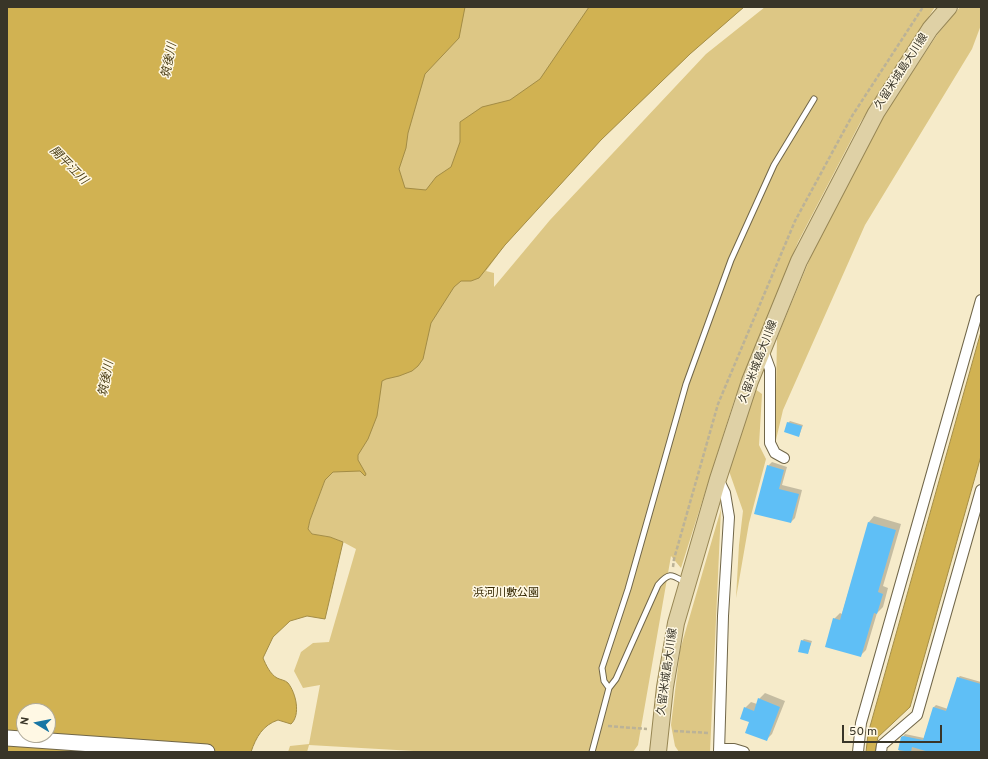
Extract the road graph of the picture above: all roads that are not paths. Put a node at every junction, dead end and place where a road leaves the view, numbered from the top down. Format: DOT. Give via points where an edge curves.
graph roads {
  1 [pos="949,7"];
  2 [pos="814,99"];
  3 [pos="981,300"];
  4 [pos="763,350"];
  5 [pos="784,458"];
  6 [pos="718,479"];
  7 [pos="981,490"];
  8 [pos="687,584"];
  9 [pos="609,688"];
  10 [pos="7,738"];
  11 [pos="719,750"];
  12 [pos="207,752"];
  13 [pos="592,752"];
  14 [pos="658,752"];
  15 [pos="744,752"];
  16 [pos="858,752"];
  17 [pos="881,752"];
  1 -- 4 [label="main road, 久留米城島大川線" via="930,29 876,113 799,261"];
  2 -- 9 [label="lane" via="774,165 731,260 686,384 628,589 602,668 604,681"];
  3 -- 16 [label="street" via="861,723"];
  4 -- 5 [label="street" via="770,369 770,443 775,453"];
  4 -- 6 [label="main road, 久留米城島大川線" via="750,381"];
  6 -- 8 [label="main road, 久留米城島大川線"];
  6 -- 11 [label="street" via="725,493 729,517"];
  7 -- 17 [label="street" via="917,715 882,745"];
  8 -- 9 [label="lane" via="672,575 666,576 658,585 616,680"];
  8 -- 14 [label="main road, 久留米城島大川線" via="676,623 665,687"];
  9 -- 13 [label="lane"];
  10 -- 12 [label="main road"];
  11 -- 15 [label="street" via="734,749"];
}
